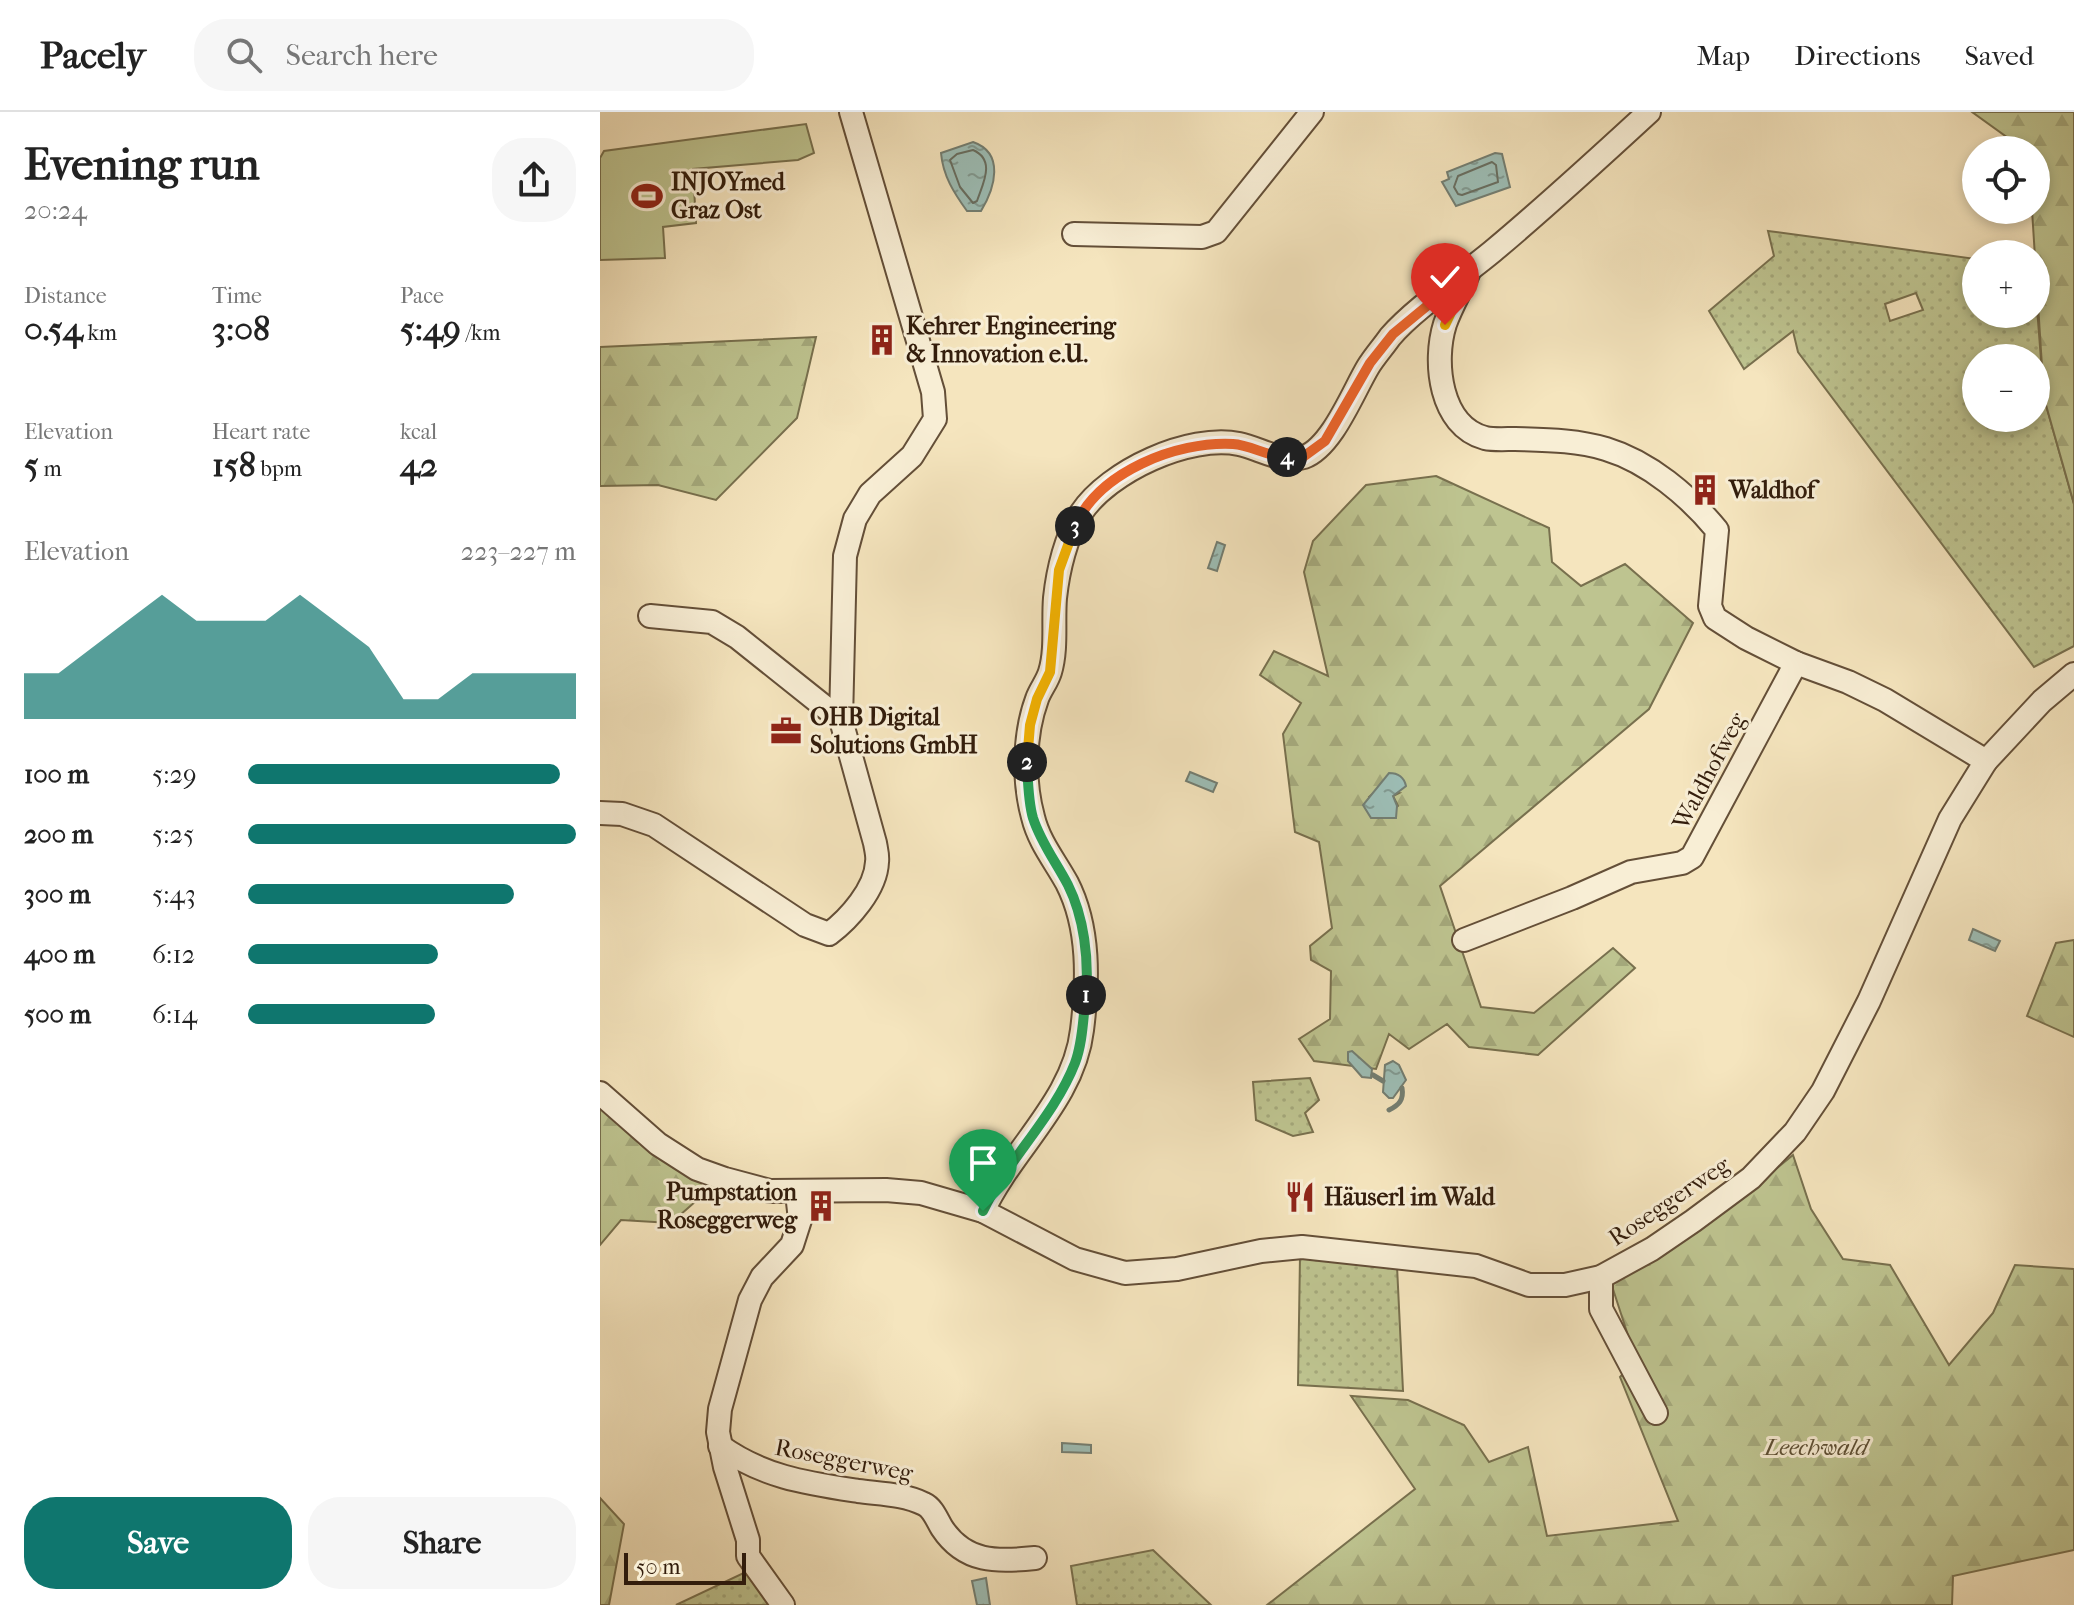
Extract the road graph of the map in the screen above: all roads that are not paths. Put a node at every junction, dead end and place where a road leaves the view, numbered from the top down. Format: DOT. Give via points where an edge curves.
graph roads {
  1 [pos="851,112"];
  2 [pos="1312,112"];
  3 [pos="1649,112"];
  4 [pos="1074,234"];
  5 [pos="1471,270"];
  6 [pos="650,616"];
  7 [pos="1796,663"];
  8 [pos="2074,674"];
  9 [pos="841,720"];
  10 [pos="1986,761"];
  11 [pos="600,813"];
  12 [pos="1464,940"];
  13 [pos="600,1093"];
  14 [pos="797,1193"];
  15 [pos="983,1211"];
  16 [pos="1601,1277"];
  17 [pos="1656,1413"];
  18 [pos="720,1446"];
  19 [pos="1035,1558"];
  20 [pos="783,1605"];
  1 -- 9 [label="street" via="933,392 935,419 912,456 870,494 855,519 845,556"];
  2 -- 4 [label="street" via="1216,232 1202,237"];
  3 -- 5 [label="street"];
  5 -- 7 [label="street" via="1445,325 1440,363 1446,400 1460,425 1485,438 1568,441 1607,449 1647,467 1717,530 1710,606 1715,618"];
  5 -- 15 [label="street" via="1393,334 1325,441 1303,457 1278,457 1236,444 1195,445 1160,456 1103,486 1081,514 1059,570 1050,672 1037,699 1027,751 1033,817 1069,886 1081,925 1086,953 1082,1035 1063,1088"];
  6 -- 9 [label="street" via="712,622"];
  7 -- 10 [label="street" via="1885,700"];
  7 -- 12 [label="street, Waldhofweg" via="1692,857 1631,872"];
  8 -- 10 [label="street, Roseggerweg"];
  9 -- 11 [label="street" via="877,863 872,882 844,923 829,934 805,925 654,825"];
  10 -- 16 [label="street, Roseggerweg" via="1950,819 1823,1091 1795,1132 1751,1178 1652,1249"];
  13 -- 14 [label="street, Roseggerweg" via="658,1144 697,1169 770,1191"];
  14 -- 15 [label="street, Roseggerweg" via="921,1193"];
  14 -- 18 [label="street" via="800,1220 792,1245 762,1277 750,1300 720,1409"];
  15 -- 16 [label="street, Roseggerweg" via="1075,1259 1125,1273 1302,1247 1476,1266 1529,1285"];
  16 -- 17 [label="street" via="1601,1309"];
  18 -- 19 [label="street, Roseggerweg" via="771,1475 907,1497 929,1506 953,1544 975,1556 999,1561"];
  18 -- 20 [label="street" via="748,1556"];
}
